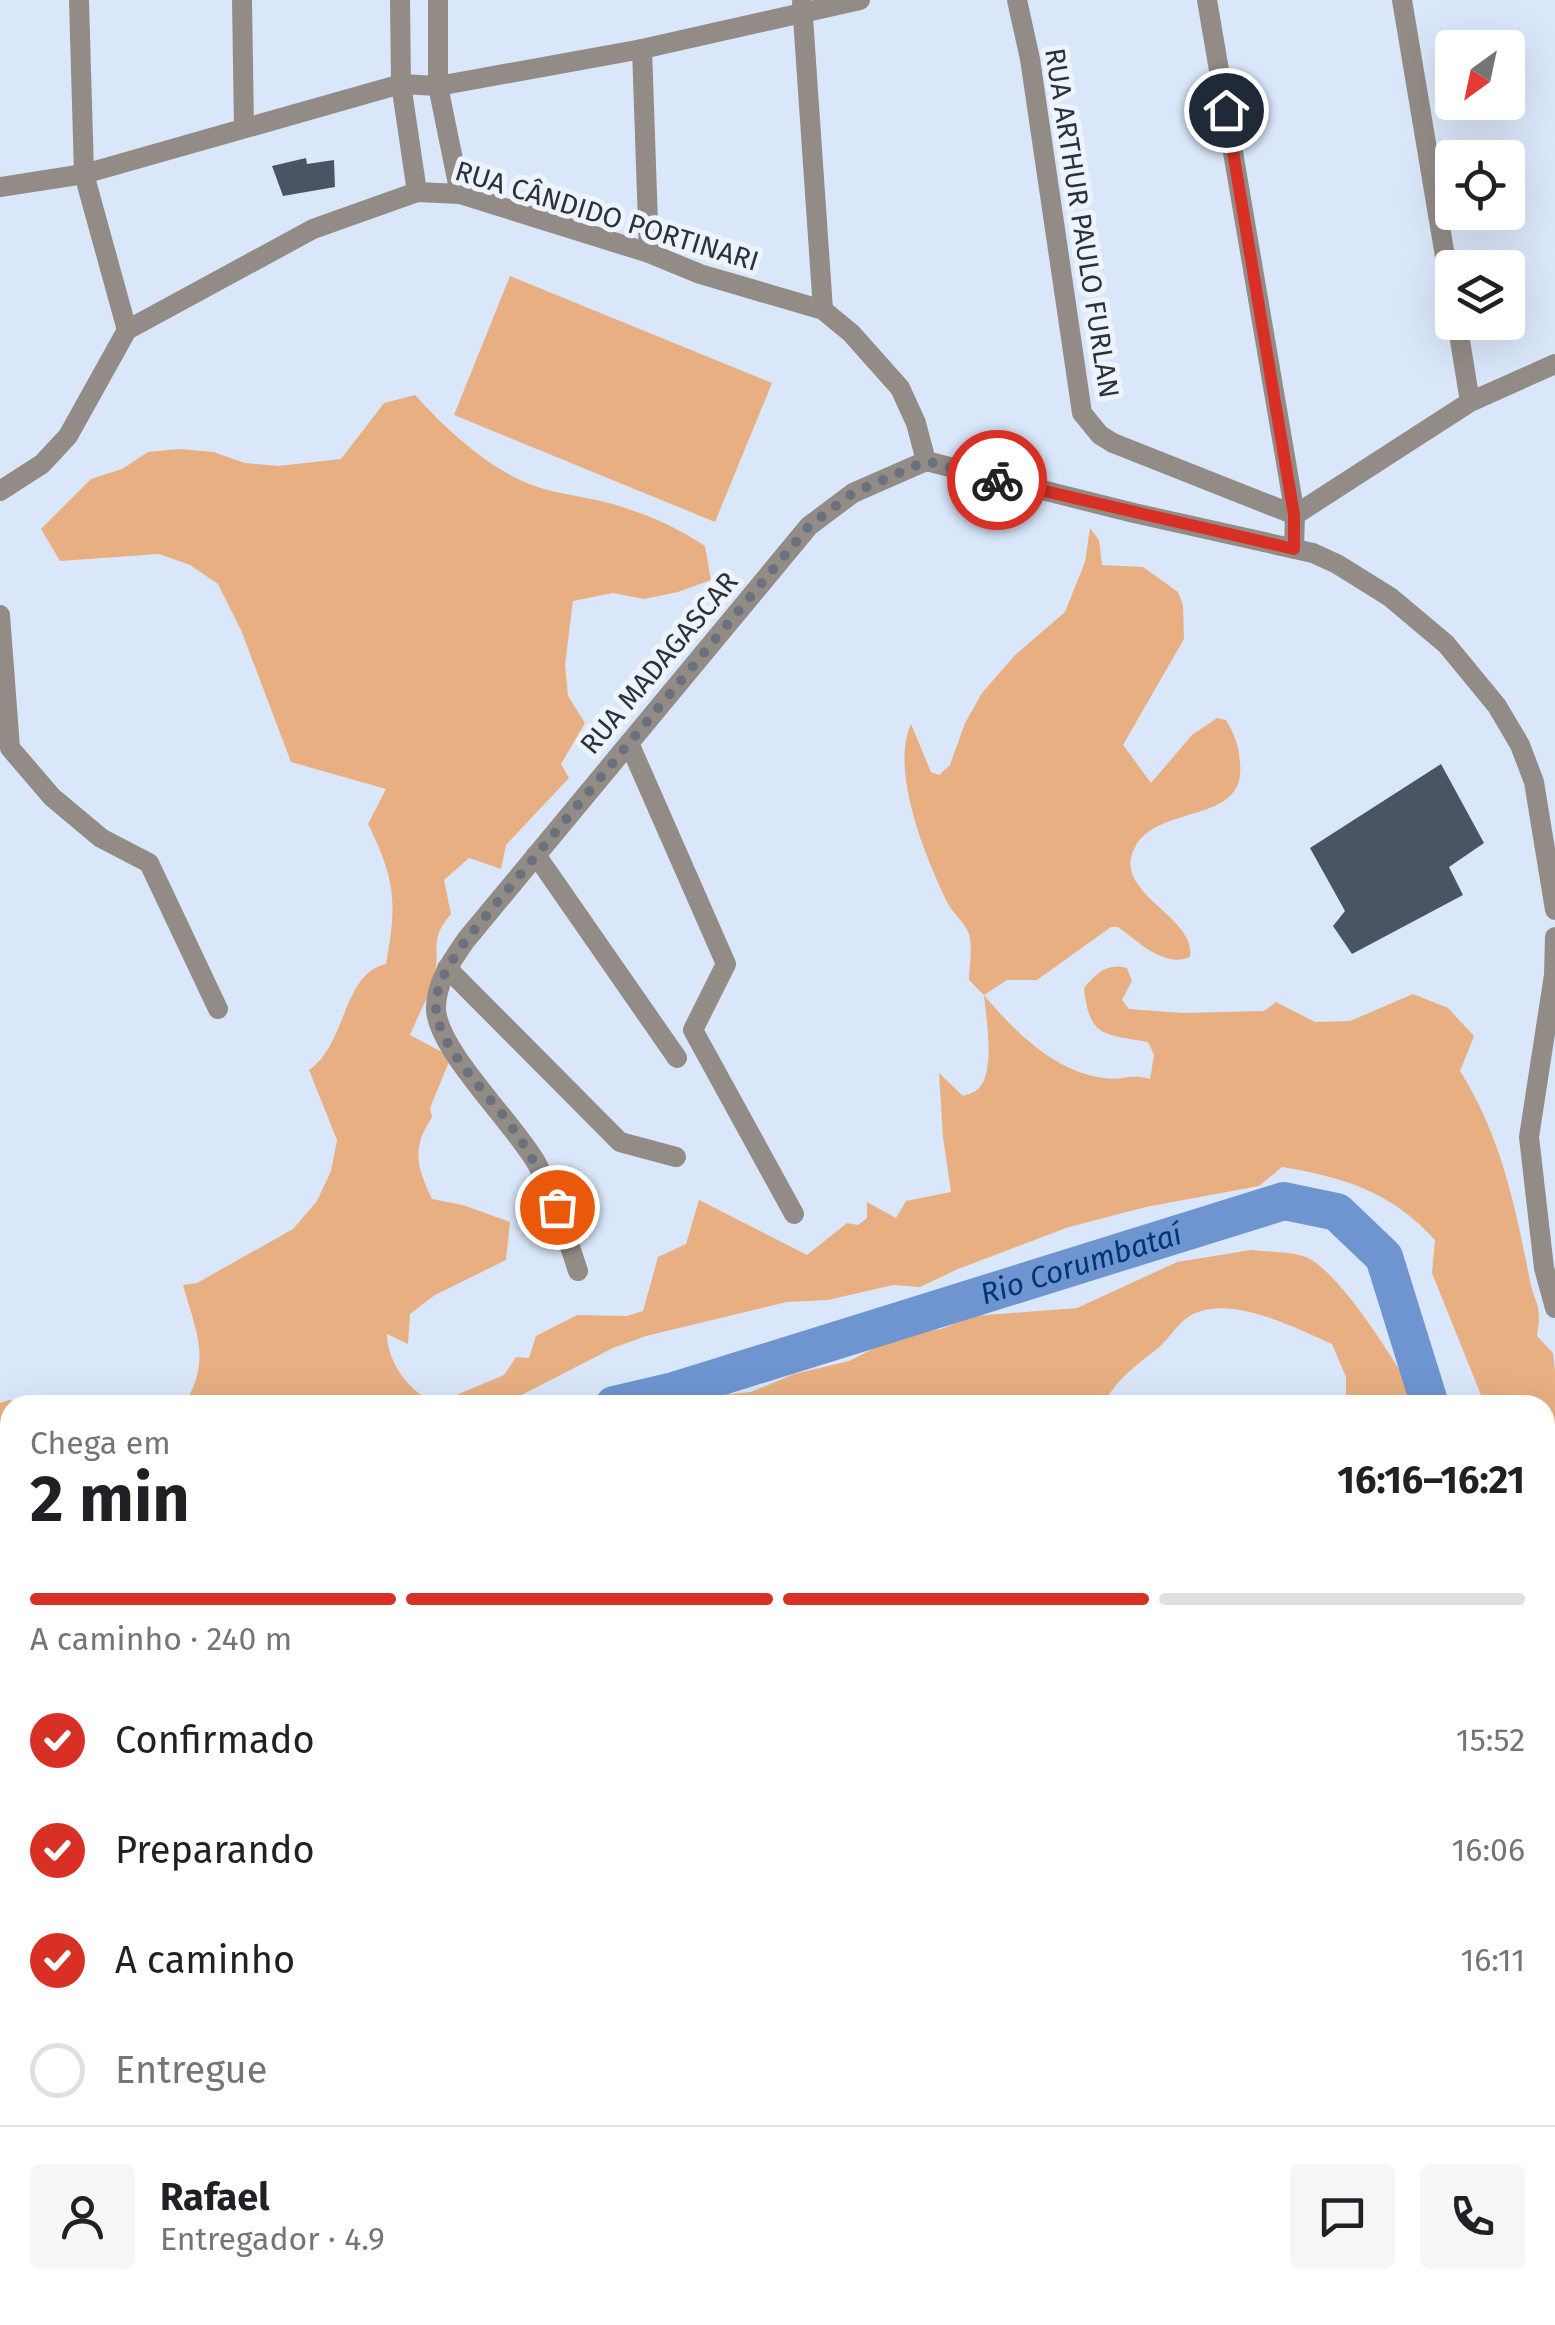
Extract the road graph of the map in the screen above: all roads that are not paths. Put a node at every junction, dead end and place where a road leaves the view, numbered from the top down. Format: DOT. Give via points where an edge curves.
graph roads {
  1 [pos="79,0"];
  2 [pos="242,0"];
  3 [pos="400,0"];
  4 [pos="438,0"];
  5 [pos="860,0"];
  6 [pos="1016,0"];
  7 [pos="1207,0"];
  8 [pos="1402,0"];
  9 [pos="803,6"];
  10 [pos="642,48"];
  11 [pos="401,84"];
  12 [pos="438,86"];
  13 [pos="244,128"];
  14 [pos="84,174"];
  15 [pos="0,187"];
  16 [pos="417,192"];
  17 [pos="460,194"];
  18 [pos="1444,250"];
  19 [pos="649,253"];
  20 [pos="823,310"];
  21 [pos="127,330"];
  22 [pos="1460,340"];
  23 [pos="1555,364"];
  24 [pos="1470,402"];
  25 [pos="926,461"];
  26 [pos="0,491"];
  27 [pos="1294,515"];
  28 [pos="1294,549"];
  29 [pos="0,615"];
  30 [pos="629,744"];
  31 [pos="536,855"];
  32 [pos="1555,910"];
  33 [pos="1555,938"];
  34 [pos="448,968"];
  35 [pos="218,1008"];
  36 [pos="677,1058"];
  37 [pos="676,1156"];
  38 [pos="794,1214"];
  39 [pos="578,1271"];
  40 [pos="1555,1308"];
  1 -- 14 [label="street"];
  2 -- 13 [label="street"];
  3 -- 11 [label="street"];
  4 -- 12 [label="street"];
  5 -- 9 [label="street"];
  6 -- 27 [label="street, RUA ARTHUR PAULO FURLAN" via="1082,413 1112,443"];
  7 -- 27 [label="street"];
  8 -- 18 [label="street"];
  9 -- 10 [label="street"];
  9 -- 20 [label="street"];
  10 -- 12 [label="street"];
  10 -- 19 [label="street"];
  11 -- 12 [label="street"];
  11 -- 13 [label="street"];
  11 -- 16 [label="street"];
  12 -- 17 [label="street"];
  13 -- 14 [label="street"];
  14 -- 15 [label="street"];
  14 -- 21 [label="street"];
  16 -- 17 [label="street, RUA CÂNDIDO PORTINARI"];
  16 -- 21 [label="street, RUA CÂNDIDO PORTINARI" via="313,230"];
  17 -- 19 [label="street, RUA CÂNDIDO PORTINARI"];
  19 -- 20 [label="street, RUA CÂNDIDO PORTINARI"];
  20 -- 25 [label="street, RUA CÂNDIDO PORTINARI" via="852,332 900,388"];
  21 -- 26 [label="street" via="68,436 42,464"];
  22 -- 24 [label="street"];
  23 -- 24 [label="street"];
  24 -- 27 [label="street"];
  25 -- 28 [label="street"];
  25 -- 30 [label="street, RUA MADAGASCAR" via="853,493 809,526"];
  27 -- 28 [label="street"];
  28 -- 32 [label="street" via="1336,564 1390,597 1446,644 1497,706 1534,782"];
  29 -- 35 [label="street" via="10,748 52,798 101,838 149,863"];
  30 -- 31 [label="street, RUA MADAGASCAR"];
  30 -- 38 [label="street" via="726,964 693,1030"];
  31 -- 34 [label="street, RUA MADAGASCAR"];
  31 -- 36 [label="street"];
  33 -- 40 [label="street" via="1529,1137"];
  34 -- 37 [label="street" via="620,1142"];
  34 -- 39 [label="street, RUA MADAGASCAR" via="438,990 438,1018 536,1163"];
}
